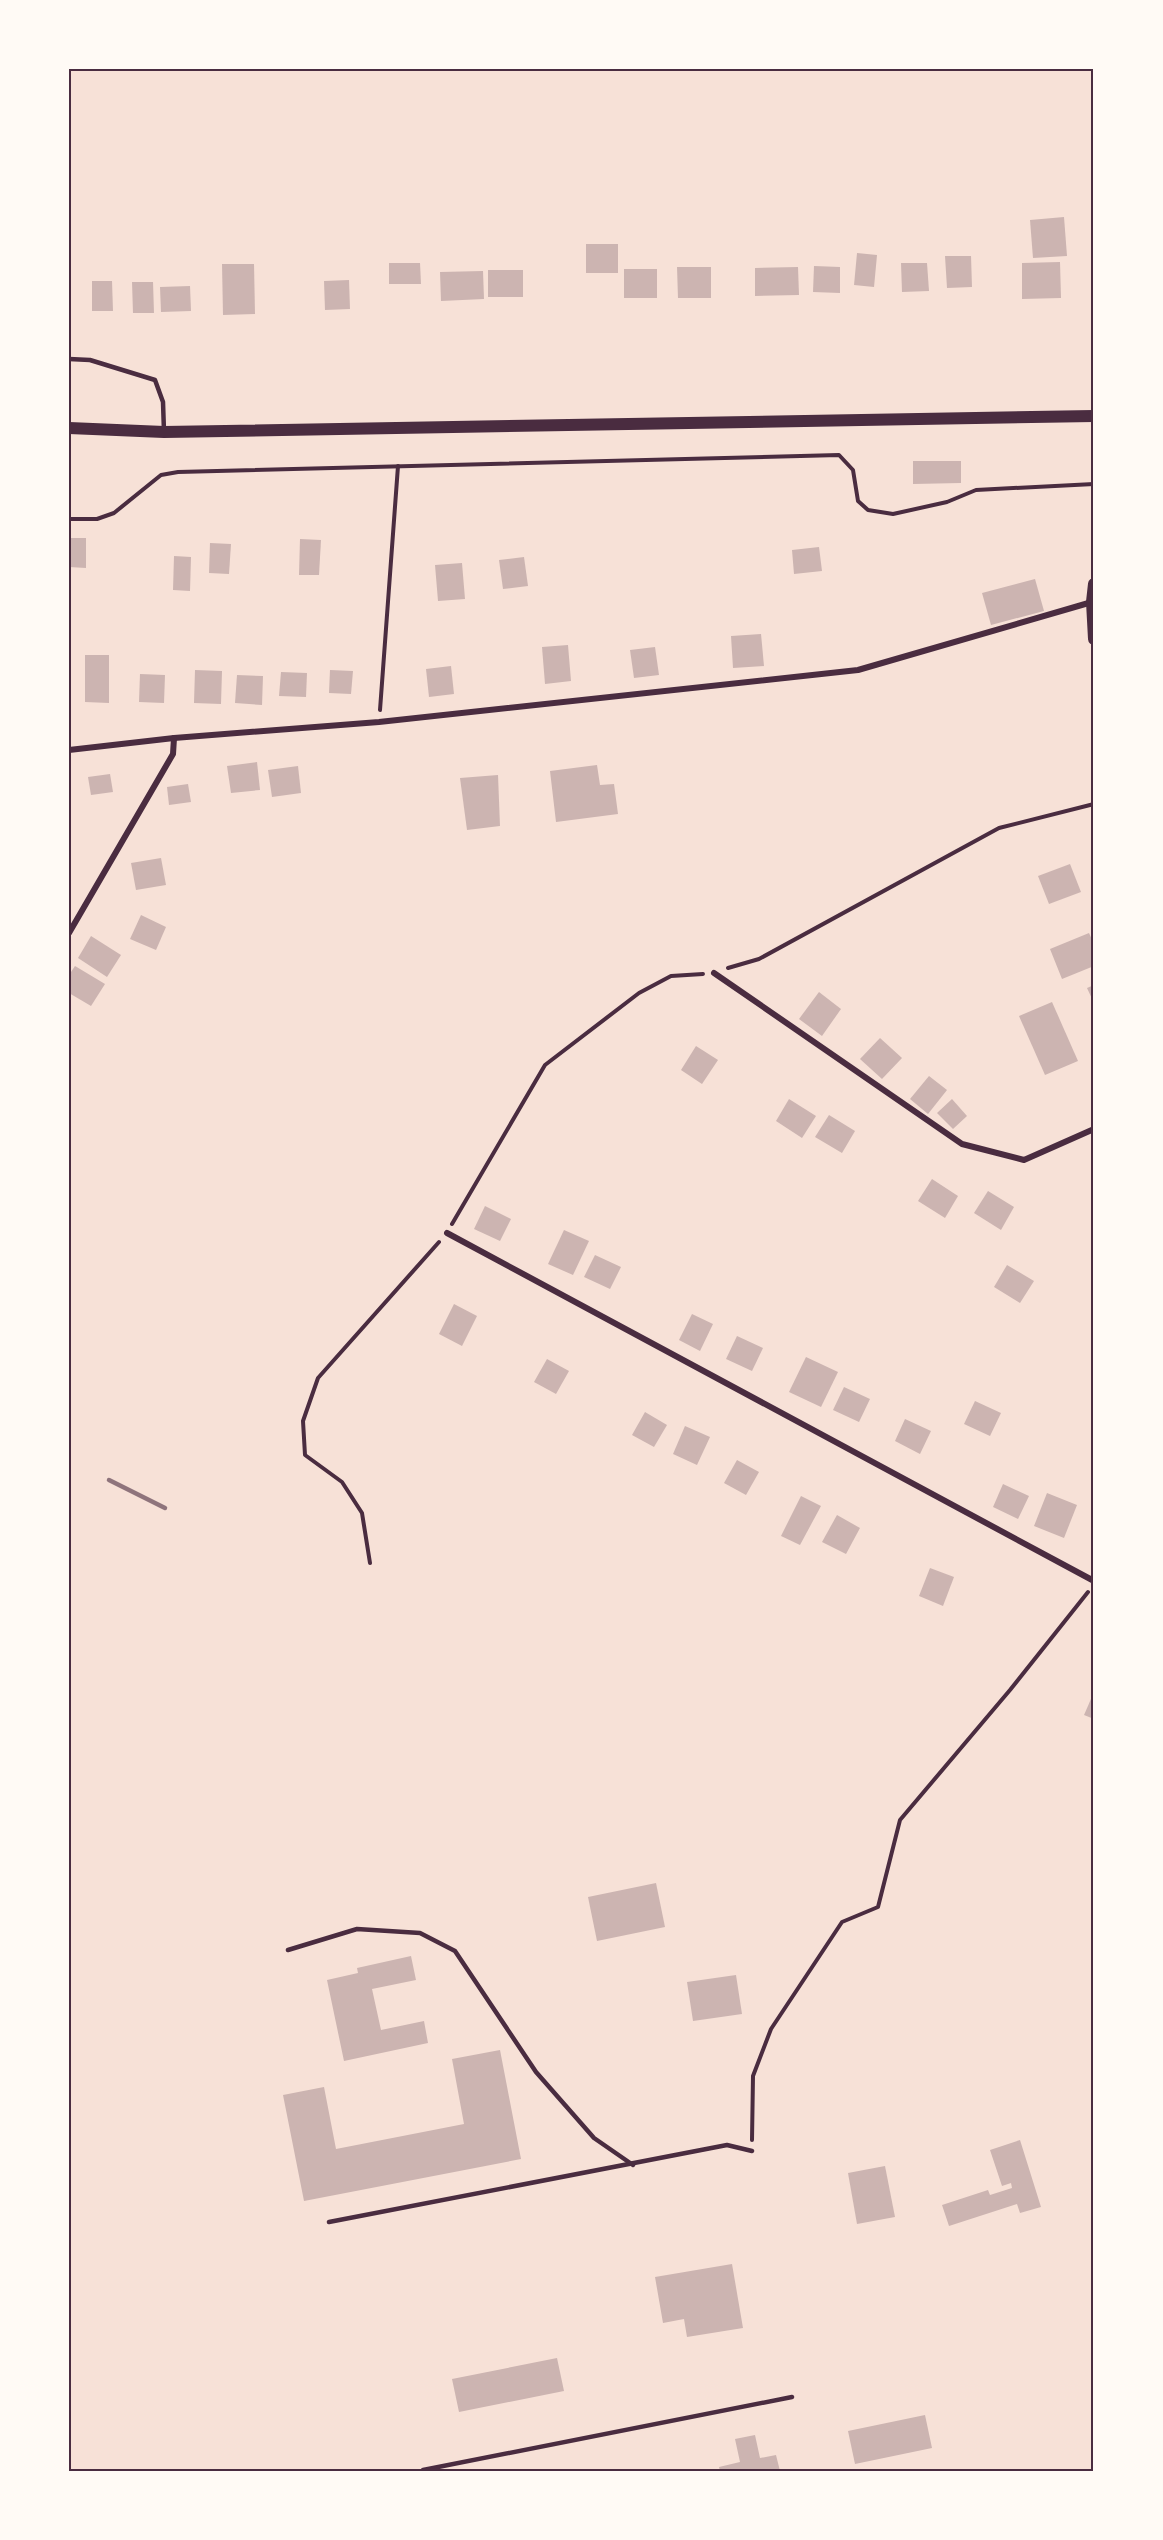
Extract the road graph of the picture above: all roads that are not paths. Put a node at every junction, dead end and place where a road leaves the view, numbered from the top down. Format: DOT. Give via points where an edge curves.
graph roads {
  1 [pos="69,359"];
  2 [pos="1094,416"];
  3 [pos="69,429"];
  4 [pos="164,432"];
  5 [pos="1094,584"];
  6 [pos="1092,602"];
  7 [pos="1094,639"];
  8 [pos="174,738"];
  9 [pos="69,750"];
  10 [pos="72,921"];
  11 [pos="69,933"];
  12 [pos="714,973"];
  13 [pos="1094,1129"];
  14 [pos="447,1233"];
  15 [pos="1094,1583"];
  16 [pos="288,1950"];
  17 [pos="752,2151"];
  18 [pos="633,2165"];
  19 [pos="329,2222"];
  20 [pos="792,2397"];
  21 [pos="423,2470"];
  1 -- 4 [label="lane" via="90,360 155,380 164,402"];
  2 -- 4 [label="main road"];
  3 -- 4 [label="main road"];
  5 -- 6 [label="main road"];
  6 -- 7 [label="main road"];
  6 -- 8 [label="street" via="858,670 379,722"];
  8 -- 9 [label="street"];
  8 -- 10 [label="street" via="173,754"];
  10 -- 11 [label="street"];
  12 -- 13 [label="street" via="962,1144 1024,1160"];
  14 -- 15 [label="street"];
  16 -- 18 [label="lane" via="357,1929 420,1933 455,1951 536,2072 594,2138"];
  17 -- 18 [label="lane" via="727,2145"];
  18 -- 19 [label="lane"];
  20 -- 21 [label="lane"];
}
